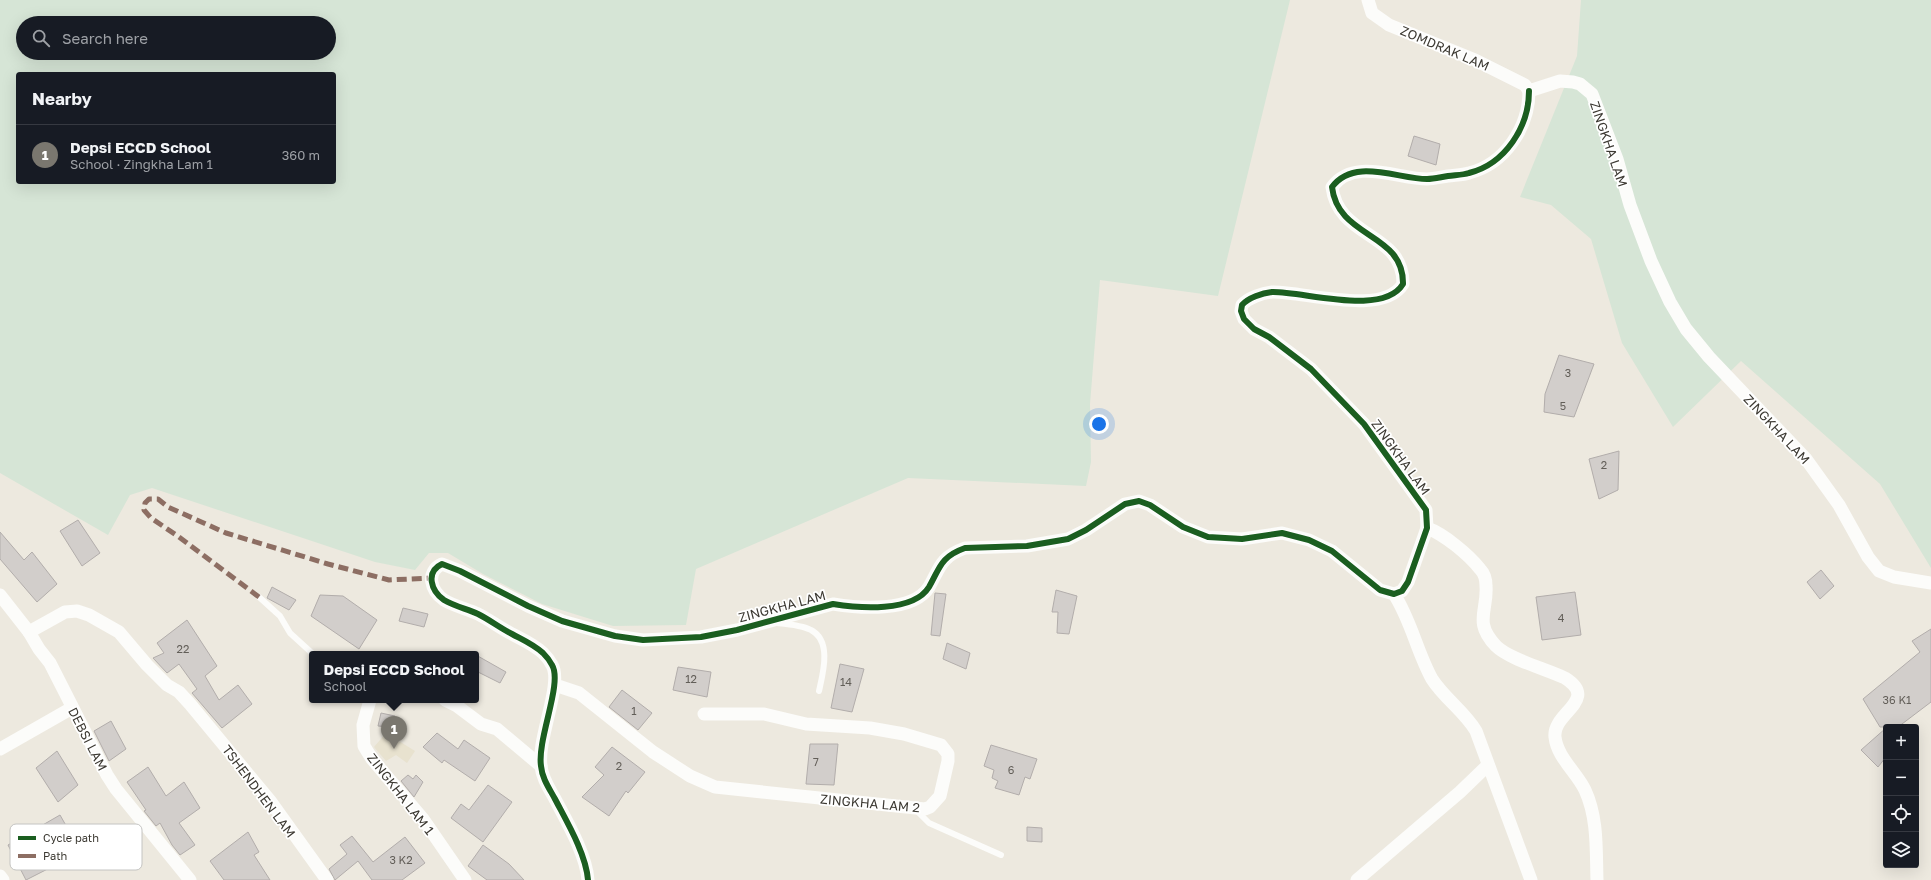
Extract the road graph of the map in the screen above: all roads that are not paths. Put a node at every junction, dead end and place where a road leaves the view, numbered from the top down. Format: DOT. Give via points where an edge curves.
graph roads {
  1 [pos="1368,0"];
  2 [pos="1529,91"];
  3 [pos="1427,528"];
  4 [pos="1931,583"];
  5 [pos="1394,594"];
  6 [pos="0,595"];
  7 [pos="259,597"];
  8 [pos="768,621"];
  9 [pos="29,632"];
  10 [pos="310,651"];
  11 [pos="555,685"];
  12 [pos="819,691"];
  13 [pos="369,703"];
  14 [pos="452,703"];
  15 [pos="72,708"];
  16 [pos="704,714"];
  17 [pos="0,749"];
  18 [pos="1488,765"];
  19 [pos="541,766"];
  20 [pos="915,809"];
  21 [pos="1001,855"];
  22 [pos="0,876"];
  23 [pos="3,880"];
  24 [pos="190,880"];
  25 [pos="327,880"];
  26 [pos="465,880"];
  27 [pos="588,880"];
  28 [pos="1357,880"];
  29 [pos="1531,880"];
  30 [pos="1597,880"];
  1 -- 2 [label="street, ZOMDRAK LAM" via="1372,13 1389,25 1475,60 1525,85"];
  2 -- 3 [label="street, ZINGKHA LAM" via="1529,101 1518,133 1509,149 1496,161 1482,168 1470,173 1433,179 1364,172 1343,177 1332,187 1333,198 1341,214 1386,246 1398,260 1402,267 1403,284 1395,292 1376,299 1334,300 1272,292 1254,297 1242,305 1244,319 1254,329 1269,337 1311,369 1364,424 1421,501 1426,510"];
  2 -- 4 [label="street, ZINGKHA LAM" via="1560,81 1580,84 1592,94 1651,261 1686,329 1806,459 1839,505 1873,565 1879,571 1894,577"];
  3 -- 5 [label="street, ZINGKHA LAM" via="1408,582 1402,591"];
  3 -- 30 [label="street" via="1443,536 1482,570 1486,586 1482,621 1495,645 1508,654 1565,678 1577,688 1576,700 1556,726 1555,738 1584,788 1590,804 1595,829"];
  5 -- 8 [label="street, ZINGKHA LAM" via="1380,590 1332,551 1309,540 1282,533 1242,539 1208,537 1183,527 1150,505 1139,501 1125,504 1068,539 1027,546 964,548 957,551 944,560 928,588 915,600 881,607 833,604"];
  5 -- 18 [label="street" via="1408,619 1432,679 1469,720 1476,731"];
  6 -- 9 [label="street, DEBSI LAM"];
  7 -- 10 [label="lane" via="280,616 290,633"];
  8 -- 11 [label="street, ZINGKHA LAM" via="701,637 643,640 615,636 562,621 454,569 442,564 436,567 430,578 431,583 444,600 480,615 530,643 553,665"];
  8 -- 12 [label="lane" via="812,630 821,640 824,664"];
  9 -- 15 [label="street, DEBSI LAM" via="50,663"];
  9 -- 25 [label="street, TSHENDHEN LAM" via="65,612 77,611 119,632 147,665 190,704 271,802"];
  11 -- 19 [label="street, ZINGKHA LAM" via="540,752"];
  11 -- 20 [label="street, ZINGKHA LAM 2" via="578,693 653,752 690,776 715,787"];
  13 -- 26 [label="street, ZINGKHA LAM 1" via="364,725 364,746 423,819"];
  14 -- 19 [label="street" via="481,724 498,729"];
  15 -- 17 [label="street"];
  15 -- 24 [label="street, DEBSI LAM" via="97,758 116,788"];
  16 -- 20 [label="street, ZINGKHA LAM 2" via="764,714 806,724 870,728 904,734 941,745 948,754 948,761 940,796 930,807"];
  18 -- 28 [label="street"];
  18 -- 29 [label="street"];
  19 -- 27 [label="street, ZINGKHA LAM" via="546,783 583,857"];
  20 -- 21 [label="lane" via="928,823"];
  22 -- 23 [label="street"];
}
